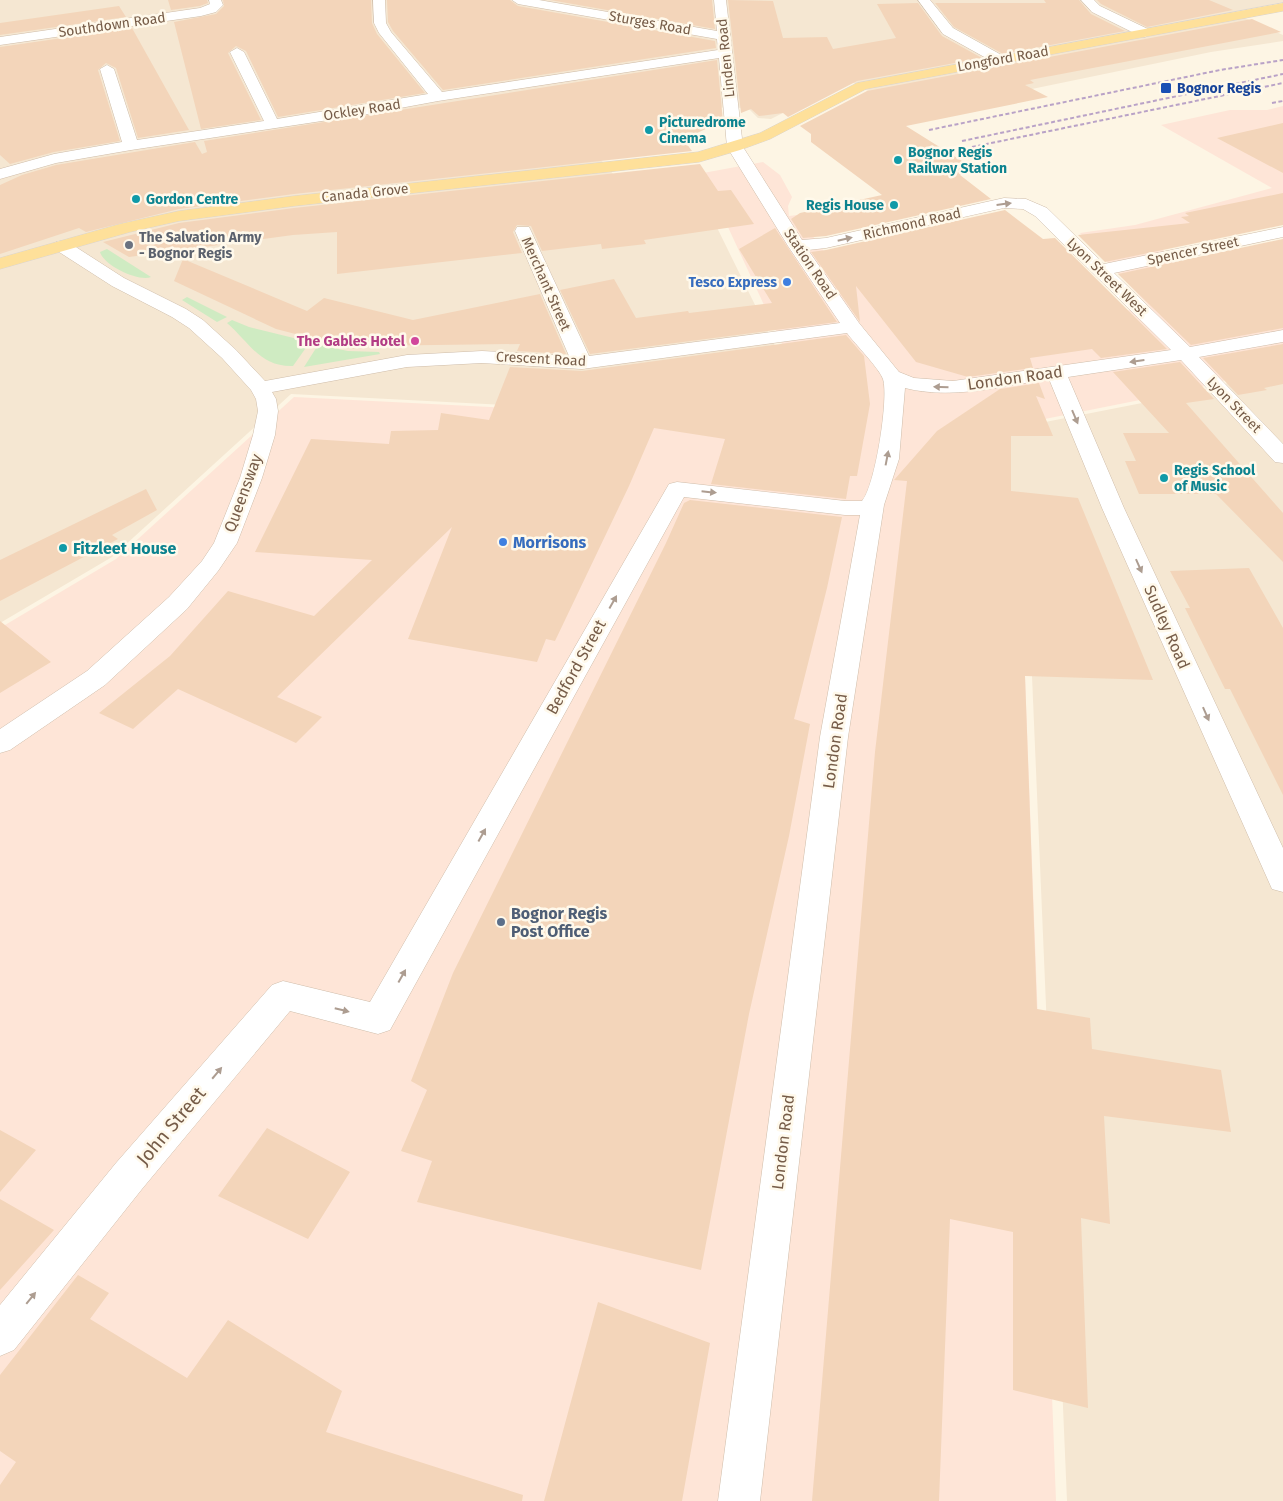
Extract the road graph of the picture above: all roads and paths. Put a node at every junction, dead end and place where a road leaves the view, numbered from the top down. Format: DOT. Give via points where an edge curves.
graph roads {
  1 [pos="216,0"];
  2 [pos="379,0"];
  3 [pos="518,0"];
  4 [pos="720,0"];
  5 [pos="924,0"];
  6 [pos="1087,0"];
  7 [pos="1283,7"];
  8 [pos="1146,33"];
  9 [pos="723,36"];
  10 [pos="0,41"];
  11 [pos="237,52"];
  12 [pos="724,54"];
  13 [pos="1000,60"];
  14 [pos="107,69"];
  15 [pos="438,97"];
  16 [pos="272,123"];
  17 [pos="131,145"];
  18 [pos="736,147"];
  19 [pos="0,174"];
  20 [pos="1026,204"];
  21 [pos="523,231"];
  22 [pos="1283,232"];
  23 [pos="62,246"];
  24 [pos="797,246"];
  25 [pos="0,264"];
  26 [pos="1102,270"];
  27 [pos="852,327"];
  28 [pos="1283,336"];
  29 [pos="1185,354"];
  30 [pos="582,364"];
  31 [pos="1056,372"];
  32 [pos="892,376"];
  33 [pos="260,388"];
  34 [pos="1283,457"];
  35 [pos="874,505"];
  36 [pos="0,743"];
  37 [pos="1283,880"];
  38 [pos="378,1019"];
  39 [pos="0,1336"];
  40 [pos="739,1501"];
  1 -- 10 [label="street, Southdown Road" via="217,5 201,12"];
  2 -- 15 [label="street" via="380,23 385,32"];
  3 -- 9 [label="street, Sturges Road"];
  4 -- 9 [label="street, Linden Road"];
  5 -- 13 [label="street" via="948,31"];
  6 -- 8 [label="street" via="1096,9"];
  7 -- 8 [label="main road, Longford Road"];
  8 -- 13 [label="main road, Longford Road"];
  9 -- 12 [label="street, Linden Road"];
  11 -- 16 [label="street"];
  12 -- 15 [label="street, Ockley Road"];
  12 -- 18 [label="street, Linden Road"];
  13 -- 18 [label="main road, Longford Road" via="862,86 772,133"];
  14 -- 17 [label="street"];
  15 -- 16 [label="street, Ockley Road"];
  16 -- 17 [label="street, Ockley Road"];
  17 -- 19 [label="street, Ockley Road" via="54,159"];
  18 -- 23 [label="main road, Canada Grove" via="699,156 179,216"];
  18 -- 24 [label="street, Station Road"];
  24 -- 20 [label="street, Richmond Road, one-way" via="826,243 997,205"];
  20 -- 26 [label="street, Lyon Street West" via="1041,212"];
  21 -- 30 [label="street, Merchant Street"];
  22 -- 26 [label="street, Spencer Street"];
  23 -- 25 [label="main road, Canada Grove"];
  23 -- 33 [label="street, Queensway" via="118,282 196,324"];
  24 -- 27 [label="street, Station Road"];
  26 -- 29 [label="street, Lyon Street West"];
  27 -- 30 [label="street, Crescent Road"];
  27 -- 32 [label="street, Station Road"];
  28 -- 29 [label="street, London Road"];
  29 -- 31 [label="street, London Road, one-way"];
  29 -- 34 [label="street, Lyon Street"];
  30 -- 33 [label="street, Crescent Road" via="482,357 407,361"];
  31 -- 32 [label="street, London Road, one-way" via="953,387 924,386"];
  31 -- 37 [label="street, Sudley Road, one-way" via="1117,517"];
  35 -- 32 [label="street, London Road, one-way" via="888,459 895,390"];
  33 -- 36 [label="street, Queensway" via="268,411 264,435 225,543 210,566 178,603 96,678"];
  38 -- 35 [label="street, Bedford Street, one-way" via="676,489 845,508"];
  35 -- 40 [label="street, London Road" via="834,737"];
  39 -- 38 [label="street, John Street, one-way" via="129,1176 283,995"];
}
